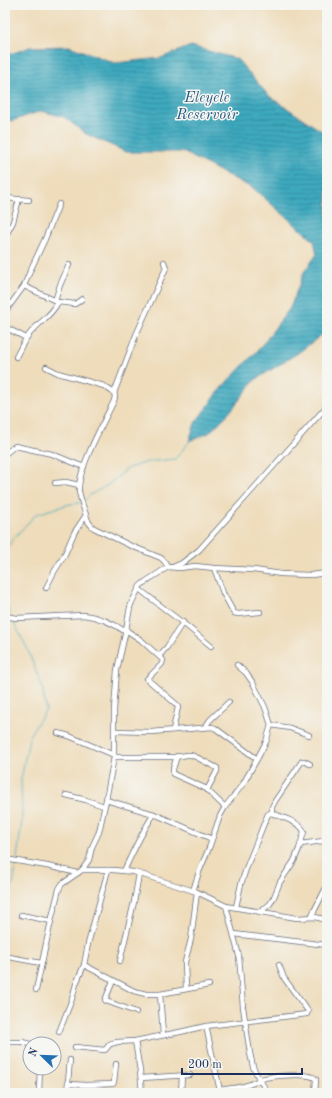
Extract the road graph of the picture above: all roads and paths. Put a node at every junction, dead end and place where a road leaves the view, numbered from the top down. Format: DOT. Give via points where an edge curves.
graph roads {
  1 [pos="5,198"];
  2 [pos="19,199"];
  3 [pos="29,200"];
  4 [pos="59,204"];
  5 [pos="5,237"];
  6 [pos="164,262"];
  7 [pos="69,265"];
  8 [pos="24,286"];
  9 [pos="82,299"];
  10 [pos="57,301"];
  11 [pos="5,312"];
  12 [pos="5,327"];
  13 [pos="26,338"];
  14 [pos="16,357"];
  15 [pos="46,367"];
  16 [pos="114,393"];
  17 [pos="327,406"];
  18 [pos="5,454"];
  19 [pos="84,467"];
  20 [pos="55,483"];
  21 [pos="79,485"];
  22 [pos="86,515"];
  23 [pos="170,567"];
  24 [pos="214,568"];
  25 [pos="327,573"];
  26 [pos="46,588"];
  27 [pos="139,589"];
  28 [pos="260,612"];
  29 [pos="5,613"];
  30 [pos="183,622"];
  31 [pos="126,631"];
  32 [pos="211,646"];
  33 [pos="159,656"];
  34 [pos="237,665"];
  35 [pos="230,702"];
  36 [pos="271,725"];
  37 [pos="205,727"];
  38 [pos="173,730"];
  39 [pos="114,731"];
  40 [pos="58,733"];
  41 [pos="309,735"];
  42 [pos="114,756"];
  43 [pos="177,756"];
  44 [pos="258,759"];
  45 [pos="310,764"];
  46 [pos="208,789"];
  47 [pos="66,795"];
  48 [pos="106,800"];
  49 [pos="104,806"];
  50 [pos="225,807"];
  51 [pos="272,813"];
  52 [pos="154,814"];
  53 [pos="212,839"];
  54 [pos="327,842"];
  55 [pos="301,844"];
  56 [pos="5,859"];
  57 [pos="89,860"];
  58 [pos="96,870"];
  59 [pos="108,870"];
  60 [pos="124,871"];
  61 [pos="80,872"];
  62 [pos="139,874"];
  63 [pos="326,888"];
  64 [pos="195,891"];
  65 [pos="226,906"];
  66 [pos="236,907"];
  67 [pos="260,912"];
  68 [pos="314,912"];
  69 [pos="21,915"];
  70 [pos="312,917"];
  71 [pos="318,918"];
  72 [pos="327,920"];
  73 [pos="51,921"];
  74 [pos="234,934"];
  75 [pos="327,945"];
  76 [pos="9,957"];
  77 [pos="120,961"];
  78 [pos="41,963"];
  79 [pos="84,965"];
  80 [pos="279,965"];
  81 [pos="113,981"];
  82 [pos="208,985"];
  83 [pos="186,989"];
  84 [pos="36,990"];
  85 [pos="160,994"];
  86 [pos="136,1012"];
  87 [pos="245,1021"];
  88 [pos="206,1026"];
  89 [pos="59,1032"];
  90 [pos="163,1035"];
  91 [pos="135,1041"];
  92 [pos="5,1042"];
  93 [pos="22,1042"];
  94 [pos="75,1047"];
  95 [pos="70,1060"];
  96 [pos="116,1064"];
  97 [pos="190,1075"];
  98 [pos="39,1076"];
  99 [pos="182,1076"];
  100 [pos="141,1078"];
  101 [pos="259,1079"];
  102 [pos="68,1084"];
  103 [pos="220,1091"];
  104 [pos="38,1093"];
  105 [pos="67,1093"];
  106 [pos="142,1093"];
  107 [pos="181,1093"];
  108 [pos="267,1093"];
  109 [pos="315,1093"];
  1 -- 2 [label="street"];
  2 -- 3 [label="street"];
  2 -- 5 [label="street" via="13,222"];
  4 -- 8 [label="street"];
  6 -- 16 [label="street" via="166,268"];
  7 -- 10 [label="street" via="60,284"];
  8 -- 10 [label="street"];
  8 -- 11 [label="street"];
  9 -- 10 [label="street" via="75,304"];
  10 -- 13 [label="street" via="54,309"];
  12 -- 13 [label="street"];
  13 -- 14 [label="street"];
  15 -- 16 [label="street" via="104,386"];
  16 -- 19 [label="street" via="114,402"];
  17 -- 23 [label="street" via="199,550"];
  18 -- 19 [label="street" via="15,446 52,454"];
  19 -- 21 [label="street"];
  20 -- 21 [label="street"];
  21 -- 22 [label="street"];
  22 -- 23 [label="street" via="89,524 94,528 161,558"];
  22 -- 26 [label="street"];
  23 -- 24 [label="street"];
  23 -- 27 [label="street" via="145,582"];
  24 -- 25 [label="street" via="281,574"];
  24 -- 28 [label="street" via="234,613"];
  27 -- 30 [label="street"];
  27 -- 31 [label="street" via="130,607"];
  29 -- 31 [label="street" via="17,618 84,615 105,620"];
  30 -- 32 [label="street"];
  30 -- 33 [label="street"];
  31 -- 33 [label="street"];
  31 -- 39 [label="street" via="117,670"];
  33 -- 38 [label="street" via="163,662 147,680 178,707"];
  34 -- 36 [label="street" via="253,683"];
  35 -- 37 [label="street"];
  36 -- 41 [label="street"];
  36 -- 44 [label="street"];
  37 -- 38 [label="street"];
  37 -- 44 [label="street" via="215,728"];
  38 -- 39 [label="street"];
  39 -- 42 [label="street"];
  40 -- 42 [label="street"];
  42 -- 43 [label="street"];
  42 -- 48 [label="street"];
  43 -- 46 [label="street" via="173,774"];
  43 -- 46 [label="street" via="191,755 217,768"];
  44 -- 50 [label="street"];
  45 -- 51 [label="street" via="302,762 275,801"];
  46 -- 50 [label="street" via="208,792"];
  47 -- 49 [label="street"];
  48 -- 49 [label="street"];
  48 -- 52 [label="street"];
  49 -- 57 [label="street" via="99,832"];
  50 -- 53 [label="street"];
  51 -- 55 [label="street" via="302,827 304,832"];
  51 -- 66 [label="street" via="268,814 247,866"];
  52 -- 53 [label="street"];
  52 -- 60 [label="street" via="142,832"];
  53 -- 64 [label="street" via="199,872"];
  54 -- 55 [label="street"];
  55 -- 67 [label="street" via="270,904"];
  56 -- 61 [label="street"];
  57 -- 58 [label="street"];
  57 -- 61 [label="street"];
  58 -- 59 [label="street"];
  58 -- 61 [label="street"];
  59 -- 60 [label="street"];
  59 -- 79 [label="street"];
  60 -- 62 [label="street"];
  61 -- 73 [label="street" via="59,889"];
  62 -- 64 [label="street"];
  62 -- 77 [label="street"];
  63 -- 68 [label="street"];
  64 -- 65 [label="street"];
  64 -- 83 [label="street" via="191,939 186,962"];
  65 -- 66 [label="street"];
  65 -- 74 [label="street"];
  66 -- 67 [label="street"];
  67 -- 70 [label="street" via="297,918"];
  68 -- 70 [label="street"];
  68 -- 71 [label="street"];
  69 -- 73 [label="street"];
  70 -- 71 [label="street"];
  71 -- 72 [label="street"];
  73 -- 78 [label="street"];
  74 -- 75 [label="street"];
  74 -- 87 [label="street" via="239,956"];
  76 -- 78 [label="street"];
  78 -- 84 [label="street"];
  79 -- 81 [label="street"];
  79 -- 89 [label="street"];
  80 -- 87 [label="street" via="284,978 308,1013"];
  81 -- 85 [label="street" via="134,991"];
  81 -- 86 [label="street" via="105,1000"];
  82 -- 83 [label="street"];
  83 -- 85 [label="street"];
  85 -- 90 [label="street"];
  87 -- 88 [label="street"];
  87 -- 101 [label="street" via="253,1067"];
  88 -- 90 [label="street"];
  88 -- 103 [label="street"];
  90 -- 91 [label="street"];
  91 -- 94 [label="street" via="110,1044 105,1050"];
  91 -- 100 [label="street"];
  92 -- 93 [label="street"];
  95 -- 102 [label="street"];
  96 -- 102 [label="street" via="113,1084"];
  97 -- 99 [label="street"];
  98 -- 104 [label="street"];
  99 -- 100 [label="street"];
  99 -- 107 [label="street"];
  100 -- 106 [label="street"];
  101 -- 103 [label="street" via="254,1083"];
  101 -- 108 [label="street"];
  101 -- 109 [label="street" via="276,1076 313,1076 316,1079"];
  102 -- 105 [label="street"];
}
